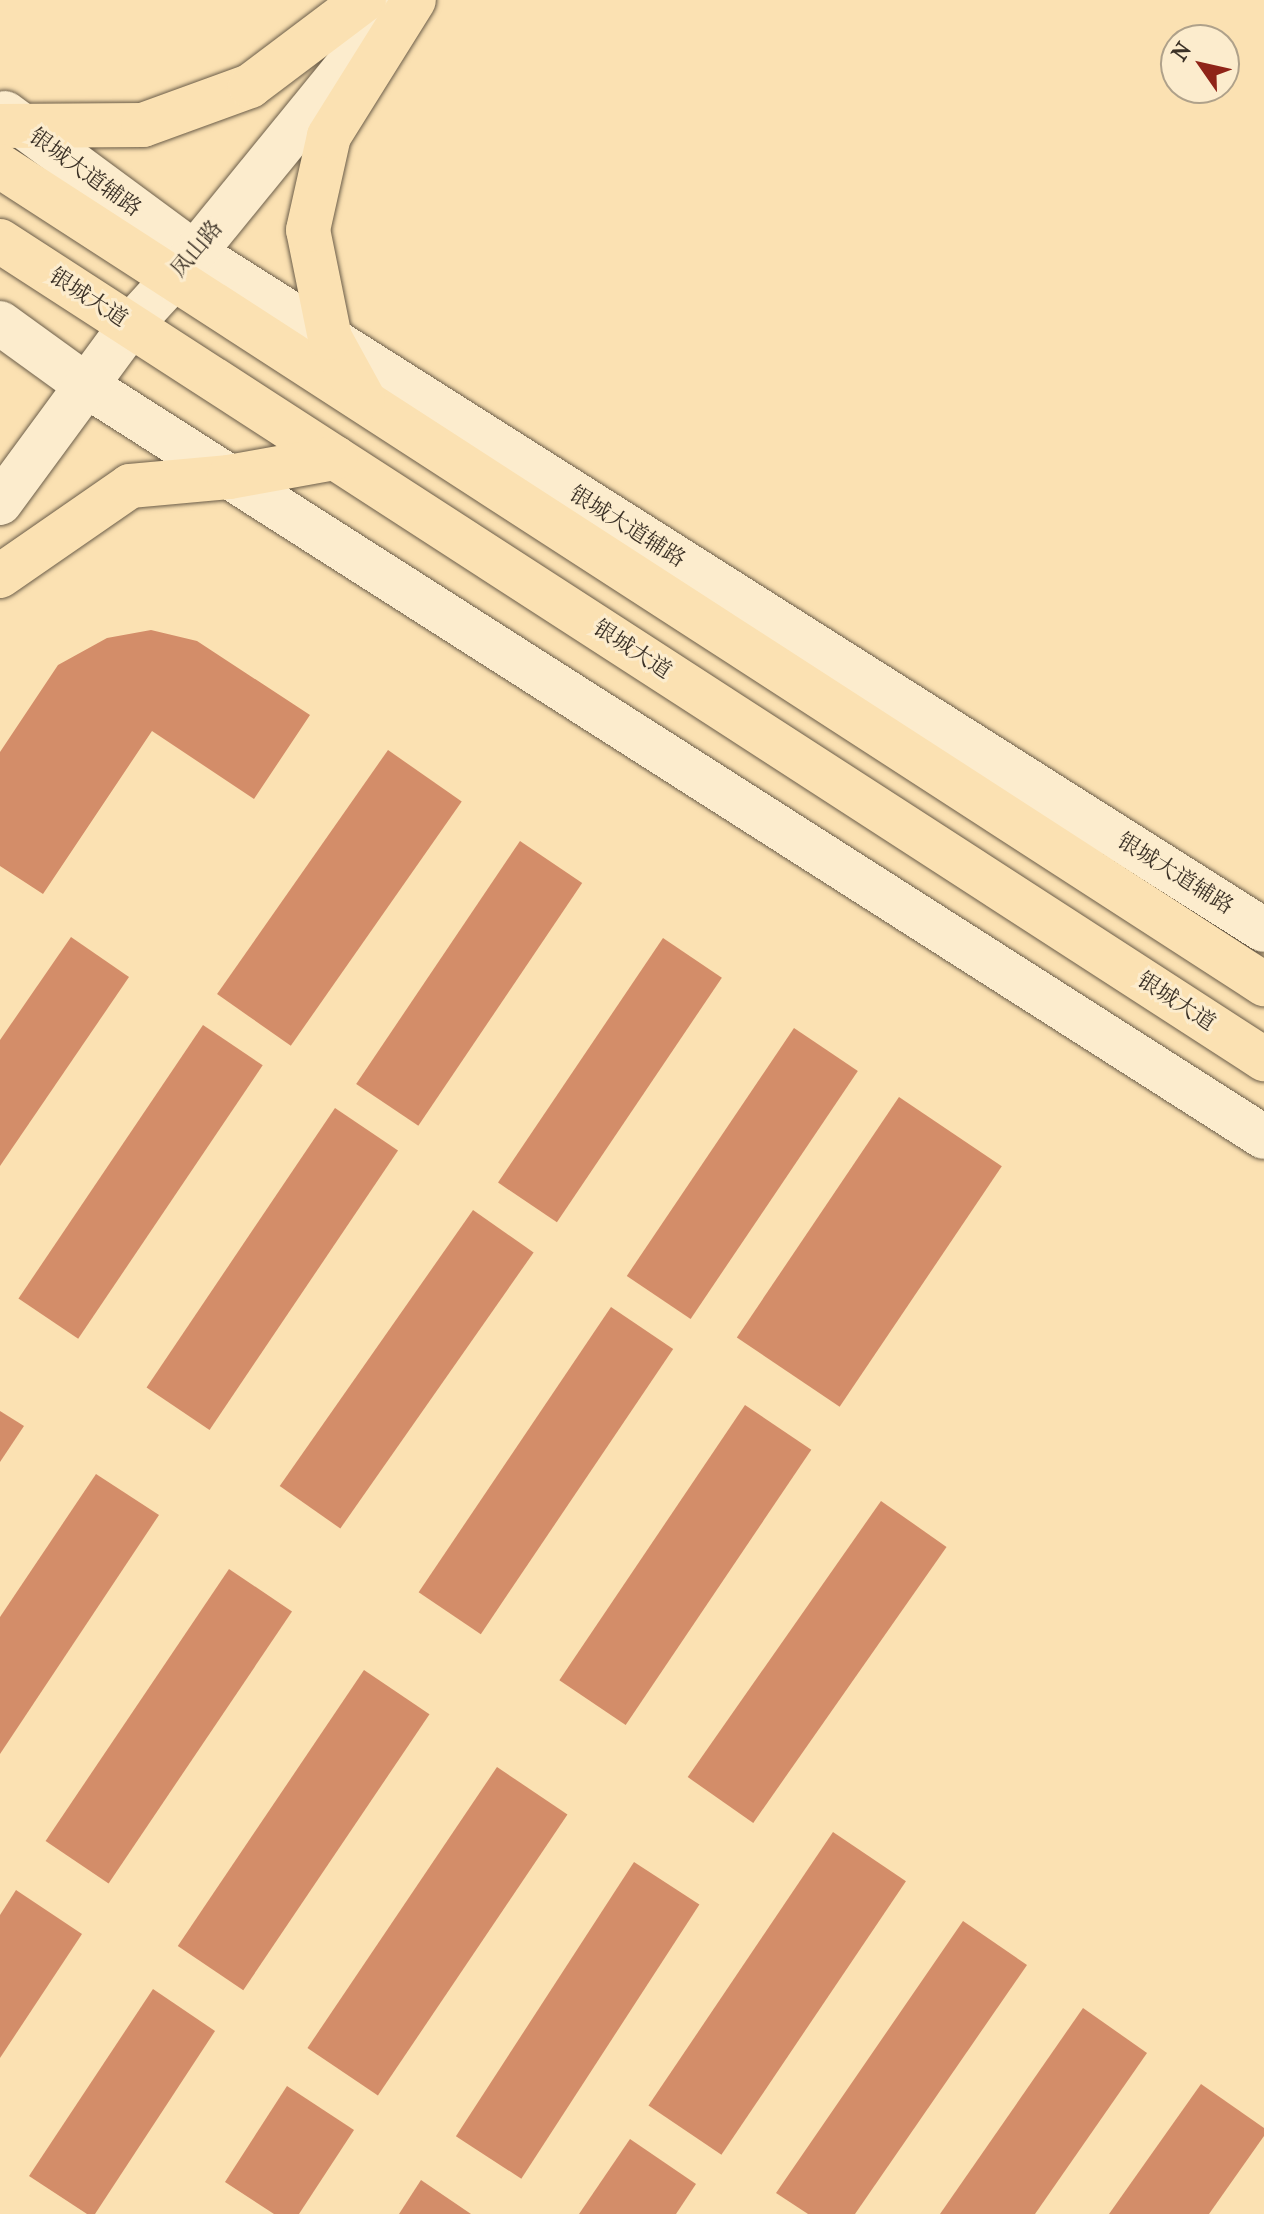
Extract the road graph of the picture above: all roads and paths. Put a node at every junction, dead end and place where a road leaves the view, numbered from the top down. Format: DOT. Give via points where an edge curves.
graph roads {
  1 [pos="364,0"];
  2 [pos="401,0"];
  3 [pos="414,0"];
  4 [pos="8,121"];
  5 [pos="0,166"];
  6 [pos="0,241"];
  7 [pos="184,266"];
  8 [pos="0,323"];
  9 [pos="130,326"];
  10 [pos="330,338"];
  11 [pos="87,386"];
  12 [pos="366,404"];
  13 [pos="335,458"];
  14 [pos="229,477"];
  15 [pos="0,503"];
  16 [pos="0,576"];
  17 [pos="1264,930"];
  18 [pos="1264,984"];
  19 [pos="1264,1059"];
  20 [pos="1264,1137"];
  1 -- 4 [label="main road" via="250,86 143,125"];
  2 -- 7 [label="street, 凤山路"];
  3 -- 10 [label="main road" via="329,136 308,230"];
  4 -- 7 [label="street, 银城大道辅路"];
  5 -- 7 [label="main road"];
  6 -- 9 [label="main road, 银城大道"];
  7 -- 9 [label="street, 凤山路"];
  7 -- 10 [label="street, 银城大道辅路"];
  7 -- 12 [label="main road"];
  8 -- 11 [label="street"];
  9 -- 11 [label="street, 凤山路"];
  9 -- 13 [label="main road, 银城大道"];
  10 -- 12 [label="main road"];
  10 -- 17 [label="street, 银城大道辅路"];
  11 -- 14 [label="street"];
  11 -- 15 [label="street, 凤山路"];
  12 -- 18 [label="main road"];
  13 -- 14 [label="main road"];
  13 -- 19 [label="main road, 银城大道"];
  14 -- 16 [label="main road" via="130,486"];
  14 -- 20 [label="street"];
}
